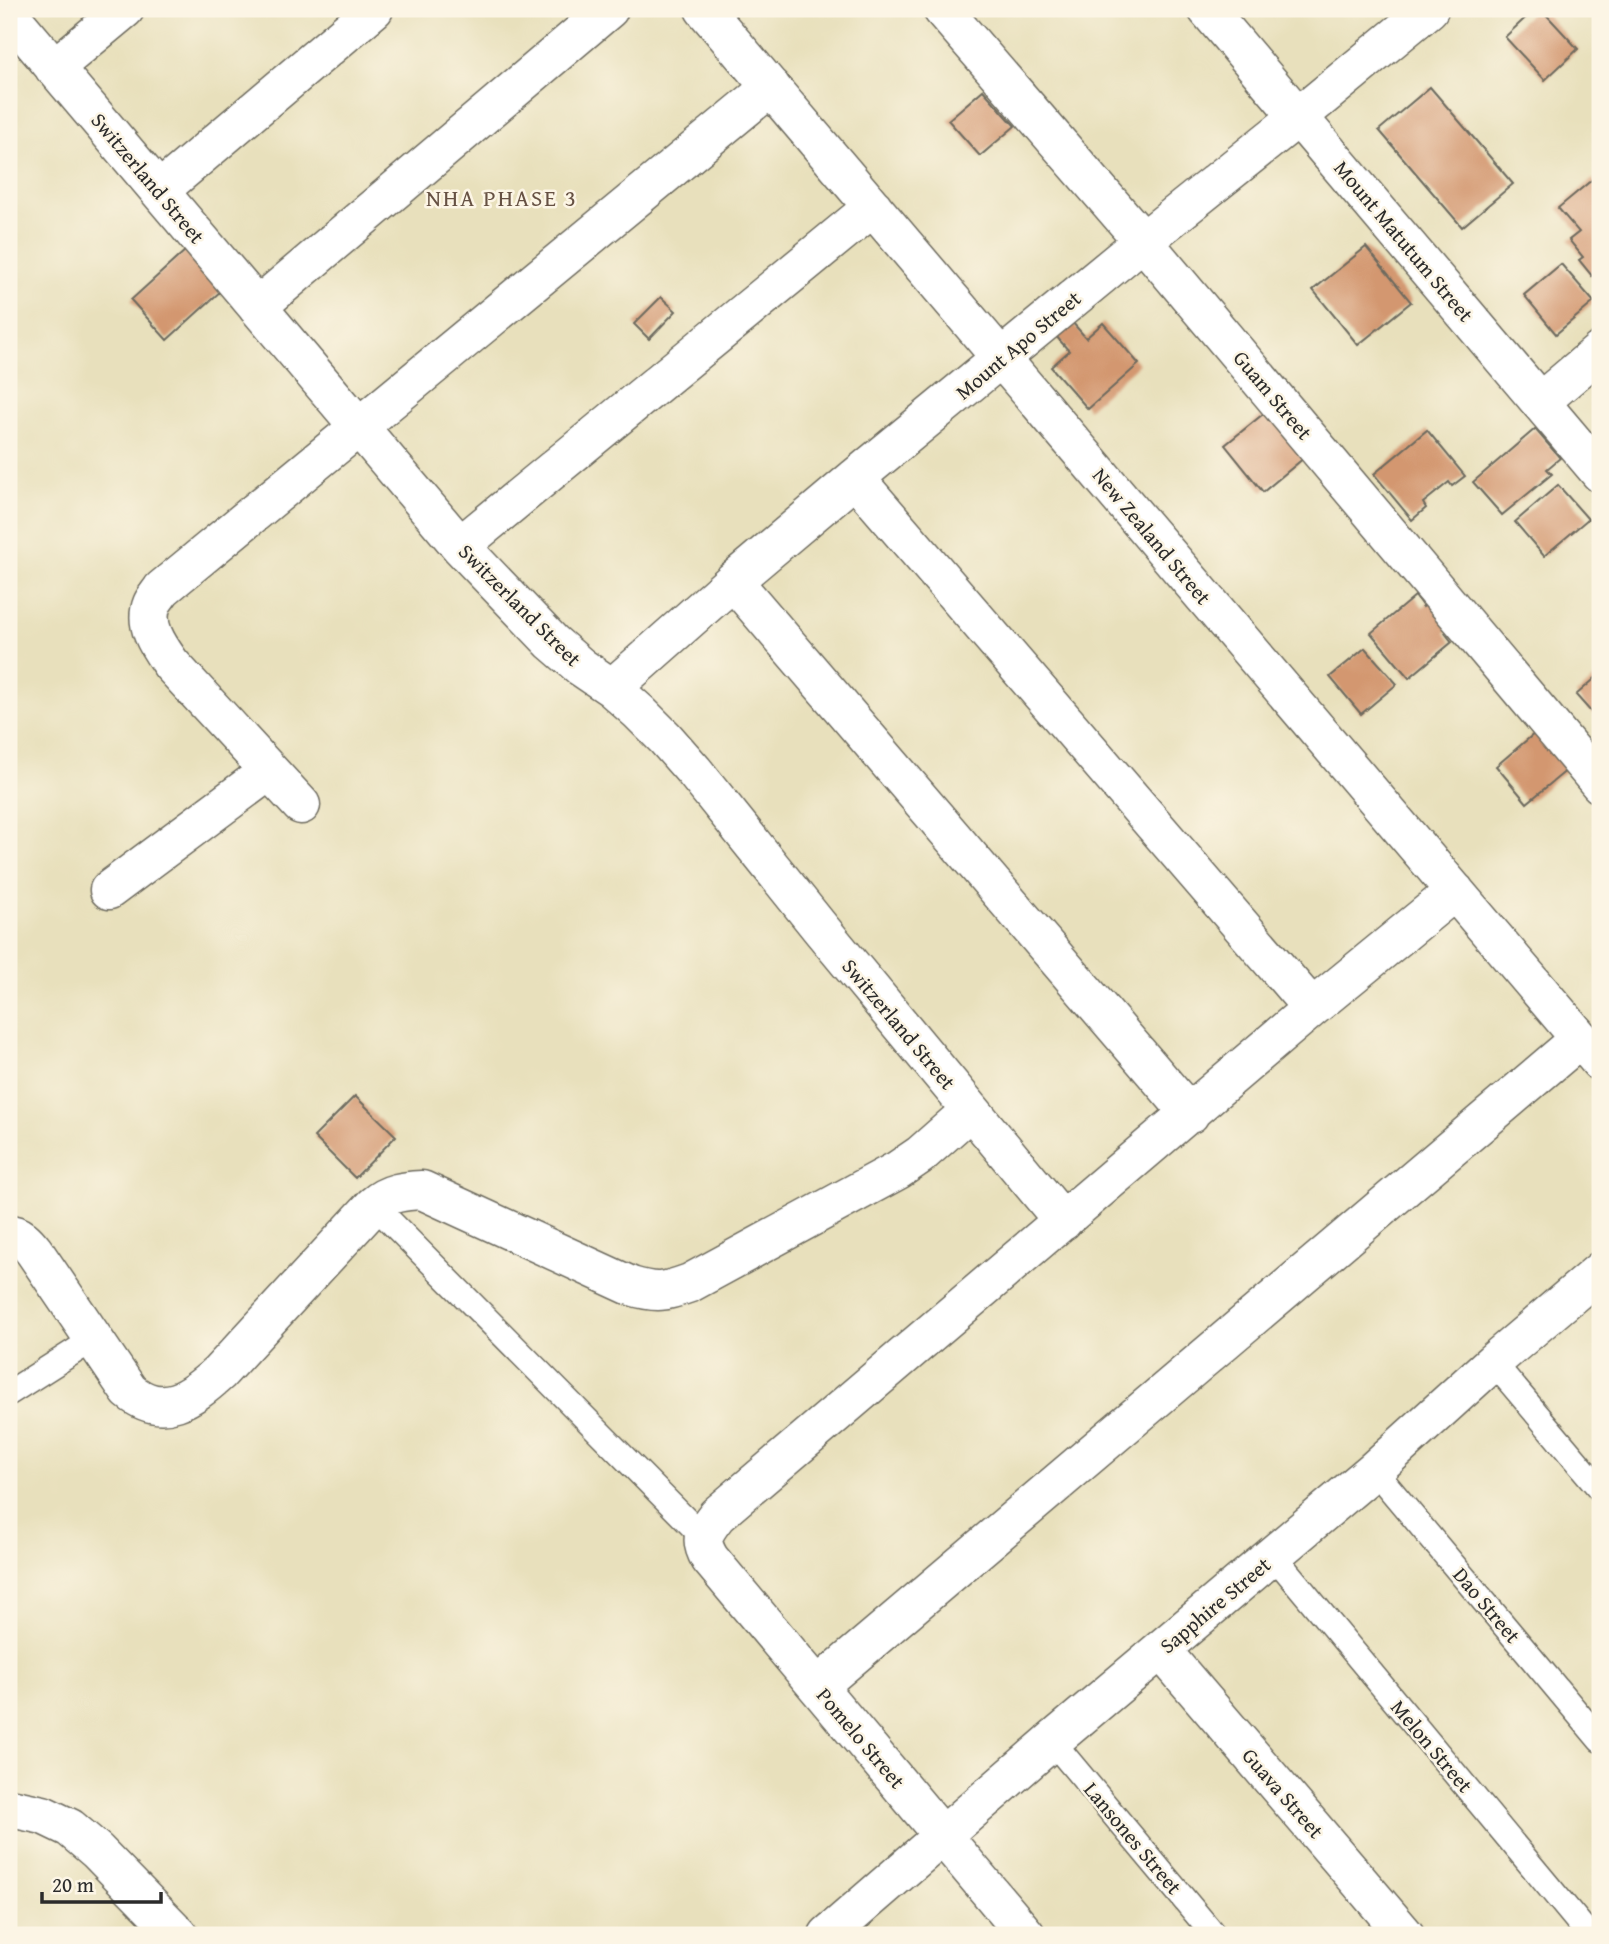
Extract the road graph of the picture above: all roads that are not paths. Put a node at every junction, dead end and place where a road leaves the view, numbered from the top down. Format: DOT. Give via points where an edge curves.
graph roads {
  1 [pos="125,9"];
  2 [pos="374,9"];
  3 [pos="609,9"];
  4 [pos="704,9"];
  5 [pos="942,9"];
  6 [pos="1207,9"];
  7 [pos="1429,9"];
  8 [pos="9,14"];
  9 [pos="54,68"];
  10 [pos="771,87"];
  11 [pos="1298,117"];
  12 [pos="159,191"];
  13 [pos="873,207"];
  14 [pos="1143,241"];
  15 [pos="257,307"];
  16 [pos="1600,351"];
  17 [pos="1001,359"];
  18 [pos="1540,402"];
  19 [pos="359,427"];
  20 [pos="1600,473"];
  21 [pos="855,478"];
  22 [pos="460,546"];
  23 [pos="733,581"];
  24 [pos="612,688"];
  25 [pos="269,771"];
  26 [pos="1600,784"];
  27 [pos="301,805"];
  28 [pos="109,890"];
  29 [pos="1455,891"];
  30 [pos="1312,1009"];
  31 [pos="1590,1050"];
  32 [pos="971,1110"];
  33 [pos="1190,1114"];
  34 [pos="374,1205"];
  35 [pos="1063,1221"];
  36 [pos="9,1234"];
  37 [pos="1600,1271"];
  38 [pos="94,1339"];
  39 [pos="1493,1362"];
  40 [pos="9,1393"];
  41 [pos="1374,1470"];
  42 [pos="1600,1489"];
  43 [pos="704,1538"];
  44 [pos="1274,1556"];
  45 [pos="1161,1650"];
  46 [pos="818,1686"];
  47 [pos="1600,1740"];
  48 [pos="1052,1741"];
  49 [pos="9,1809"];
  50 [pos="943,1835"];
  51 [pos="179,1935"];
  52 [pos="828,1935"];
  53 [pos="1026,1935"];
  54 [pos="1214,1935"];
  55 [pos="1405,1935"];
  56 [pos="1589,1935"];
  1 -- 9 [label="street"];
  2 -- 12 [label="street"];
  3 -- 15 [label="street"];
  4 -- 10 [label="street, New Zealand Street"];
  5 -- 14 [label="street, Guam Street"];
  6 -- 11 [label="street, Mount Matutum Street"];
  7 -- 11 [label="street, Mount Apo Street"];
  8 -- 9 [label="street, Switzerland Street"];
  9 -- 12 [label="street, Switzerland Street"];
  10 -- 13 [label="street, New Zealand Street"];
  10 -- 19 [label="street"];
  11 -- 14 [label="street, Mount Apo Street"];
  11 -- 18 [label="street, Mount Matutum Street"];
  12 -- 15 [label="street, Switzerland Street"];
  13 -- 17 [label="street, New Zealand Street"];
  13 -- 22 [label="street"];
  14 -- 17 [label="street, Mount Apo Street"];
  14 -- 26 [label="street, Guam Street"];
  15 -- 19 [label="street, Switzerland Street"];
  16 -- 18 [label="street"];
  17 -- 21 [label="street, Mount Apo Street"];
  17 -- 29 [label="street, New Zealand Street"];
  18 -- 20 [label="street, Mount Matutum Street"];
  19 -- 22 [label="street, Switzerland Street"];
  19 -- 25 [label="street" via="162,589 151,606 150,624 171,664"];
  21 -- 23 [label="street, Mount Apo Street"];
  21 -- 30 [label="street"];
  22 -- 24 [label="street, Switzerland Street" via="552,642"];
  23 -- 24 [label="street, Mount Apo Street"];
  23 -- 33 [label="street"];
  24 -- 32 [label="street, Switzerland Street" via="694,771"];
  25 -- 27 [label="street"];
  25 -- 28 [label="street"];
  29 -- 30 [label="street"];
  29 -- 31 [label="street, New Zealand Street"];
  30 -- 33 [label="street"];
  31 -- 46 [label="street"];
  32 -- 34 [label="street" via="898,1170 690,1283 667,1291 631,1286 422,1190 400,1191"];
  32 -- 35 [label="street, Switzerland Street"];
  33 -- 35 [label="street"];
  34 -- 38 [label="street" via="219,1373 188,1398 153,1405 139,1400 128,1391"];
  34 -- 43 [label="lane"];
  35 -- 43 [label="street" via="717,1515"];
  36 -- 38 [label="street" via="25,1240 34,1251"];
  37 -- 39 [label="street, Sapphire Street"];
  38 -- 40 [label="lane"];
  39 -- 41 [label="street, Sapphire Street"];
  39 -- 42 [label="lane"];
  41 -- 44 [label="street, Sapphire Street"];
  41 -- 47 [label="lane, Dao Street"];
  43 -- 46 [label="street, Pomelo Street" via="710,1559"];
  44 -- 45 [label="street, Sapphire Street"];
  44 -- 56 [label="lane, Melon Street"];
  45 -- 48 [label="street, Sapphire Street"];
  45 -- 55 [label="street, Guava Street"];
  46 -- 50 [label="street, Pomelo Street"];
  48 -- 50 [label="street, Sapphire Street"];
  48 -- 54 [label="lane, Lansones Street"];
  49 -- 51 [label="street" via="43,1815 70,1828"];
  50 -- 52 [label="street, Sapphire Street"];
  50 -- 53 [label="street, Pomelo Street"];
}
